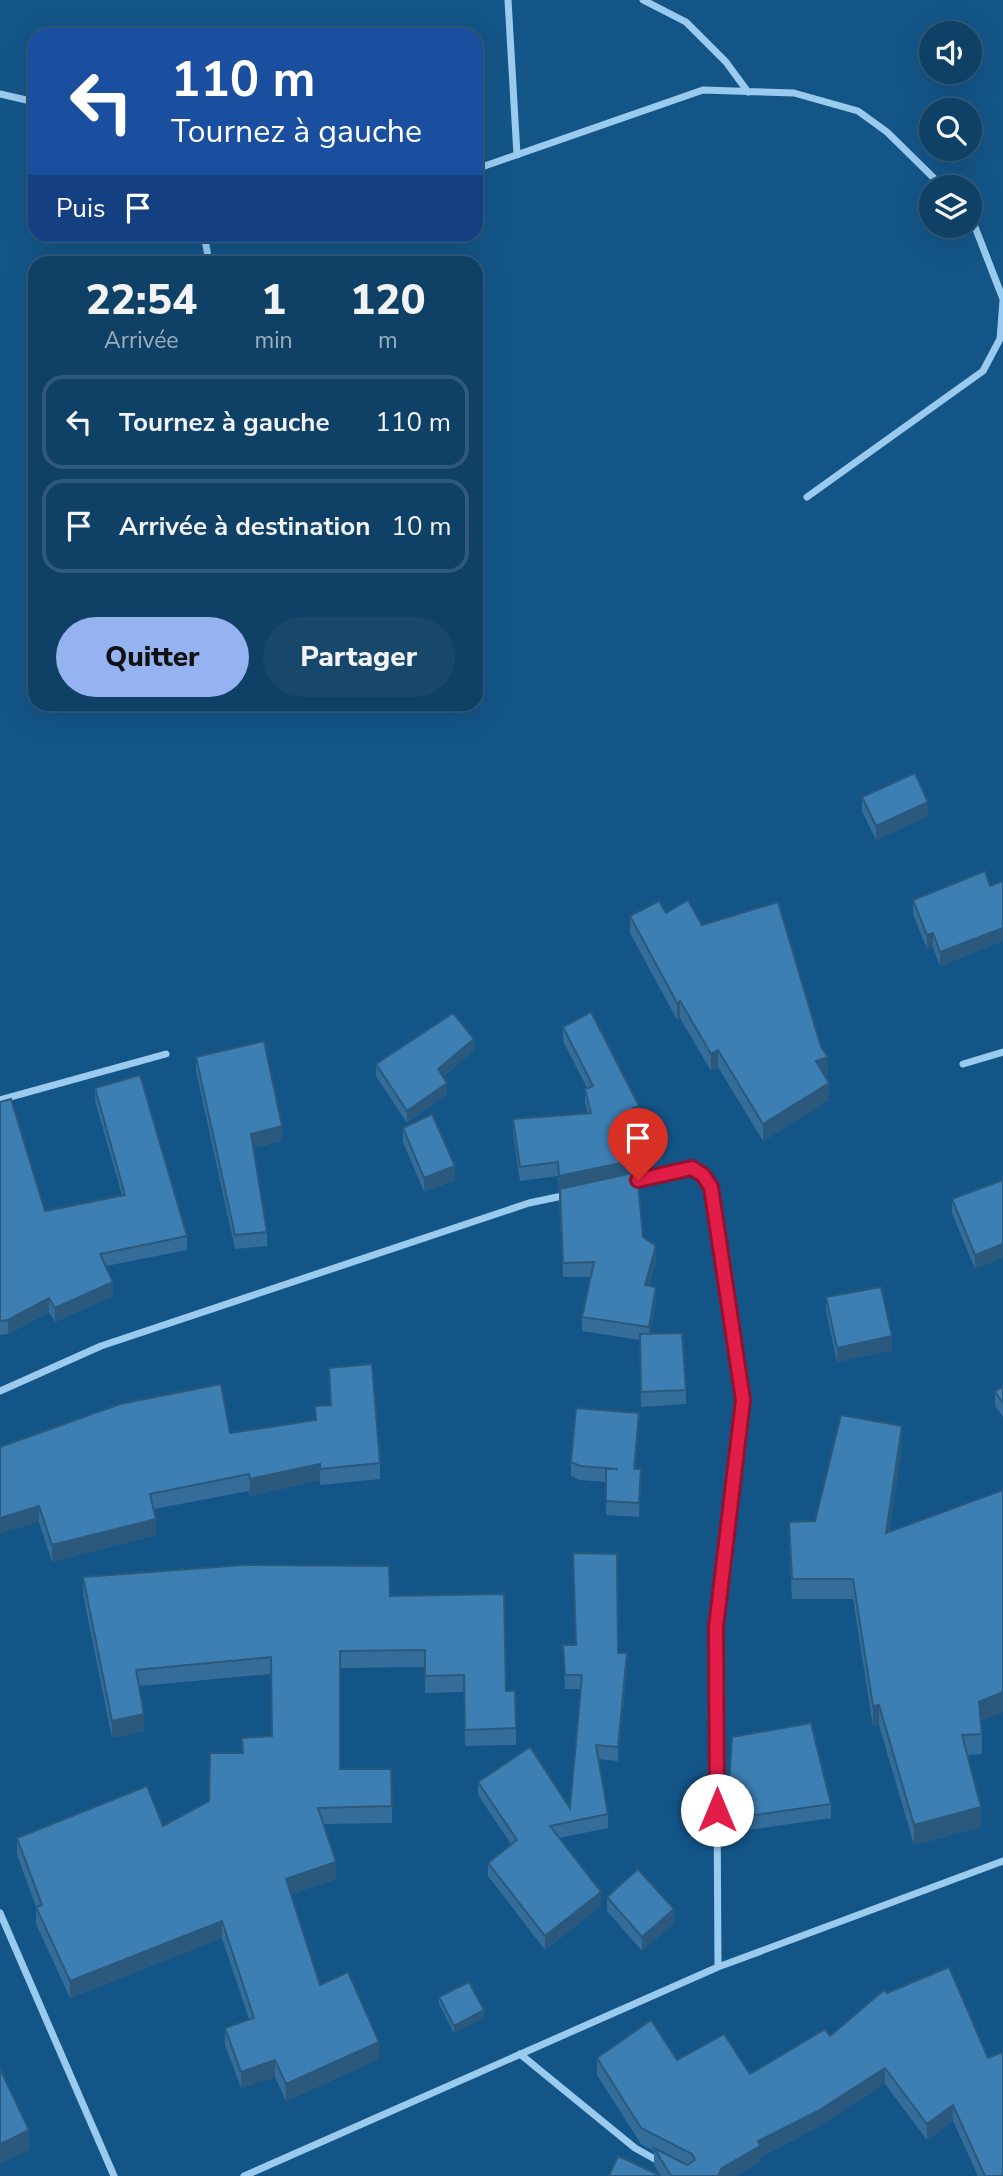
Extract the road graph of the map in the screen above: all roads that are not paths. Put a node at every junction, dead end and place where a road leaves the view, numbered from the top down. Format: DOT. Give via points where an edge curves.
graph roads {
  1 [pos="508,0"];
  2 [pos="643,0"];
  3 [pos="748,92"];
  4 [pos="0,94"];
  5 [pos="28,100"];
  6 [pos="517,155"];
  7 [pos="483,167"];
  8 [pos="931,175"];
  9 [pos="979,238"];
  10 [pos="1003,300"];
  11 [pos="807,497"];
  12 [pos="1003,1052"];
  13 [pos="166,1054"];
  14 [pos="963,1064"];
  15 [pos="0,1100"];
  16 [pos="624,1183"];
  17 [pos="570,1194"];
  18 [pos="0,1391"];
  19 [pos="1003,1861"];
  20 [pos="0,1913"];
  21 [pos="718,1967"];
  22 [pos="520,2054"];
  23 [pos="667,2167"];
  24 [pos="114,2176"];
  25 [pos="244,2176"];
  1 -- 6 [label="street"];
  2 -- 3 [label="street" via="686,22"];
  3 -- 6 [label="street" via="703,90"];
  3 -- 8 [label="street" via="794,93 858,111"];
  4 -- 5 [label="street"];
  6 -- 7 [label="street"];
  9 -- 10 [label="street"];
  10 -- 11 [label="street" via="1000,339 984,371"];
  12 -- 14 [label="street"];
  13 -- 15 [label="street"];
  16 -- 21 [label="street" via="692,1168 711,1187 743,1400 716,1627"];
  17 -- 18 [label="street" via="529,1203 101,1346"];
  19 -- 21 [label="street"];
  20 -- 24 [label="street"];
  21 -- 22 [label="street"];
  22 -- 23 [label="street" via="635,2148"];
  22 -- 25 [label="street"];
}
